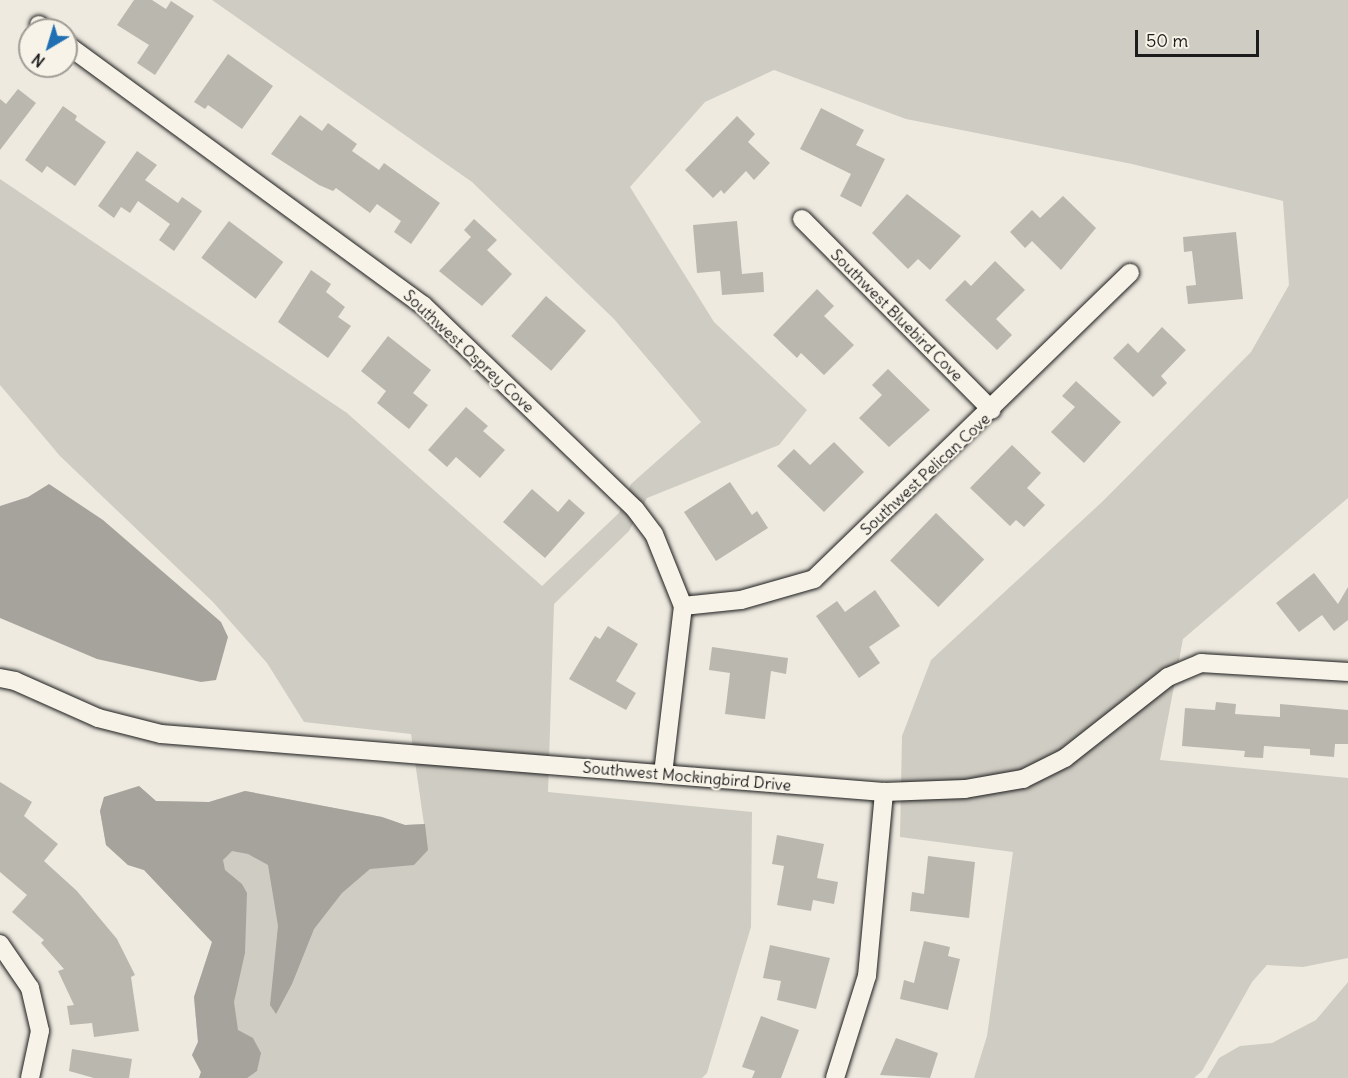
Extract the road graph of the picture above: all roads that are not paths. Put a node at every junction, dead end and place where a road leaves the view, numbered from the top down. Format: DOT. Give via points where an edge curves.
graph roads {
  1 [pos="78,53"];
  2 [pos="802,219"];
  3 [pos="1130,273"];
  4 [pos="993,410"];
  5 [pos="683,606"];
  6 [pos="1348,672"];
  7 [pos="0,678"];
  8 [pos="663,773"];
  9 [pos="884,792"];
  10 [pos="0,944"];
  11 [pos="30,1078"];
  12 [pos="834,1078"];
  1 -- 5 [label="street, Southwest Osprey Cove" via="423,305 635,509 654,534"];
  2 -- 4 [label="street, Southwest Bluebird Cove"];
  3 -- 4 [label="street, Southwest Pelican Cove"];
  4 -- 5 [label="street, Southwest Pelican Cove" via="814,579 741,600"];
  5 -- 8 [label="street, Southwest Osprey Cove"];
  6 -- 9 [label="street, Southwest Mockingbird Drive" via="1201,663 1168,677 1065,758 1023,779 965,789"];
  7 -- 8 [label="street, Southwest Mockingbird Drive" via="98,718 162,734"];
  8 -- 9 [label="street, Southwest Mockingbird Drive"];
  9 -- 12 [label="street" via="867,976"];
  10 -- 11 [label="street" via="30,988 40,1031"];
}
